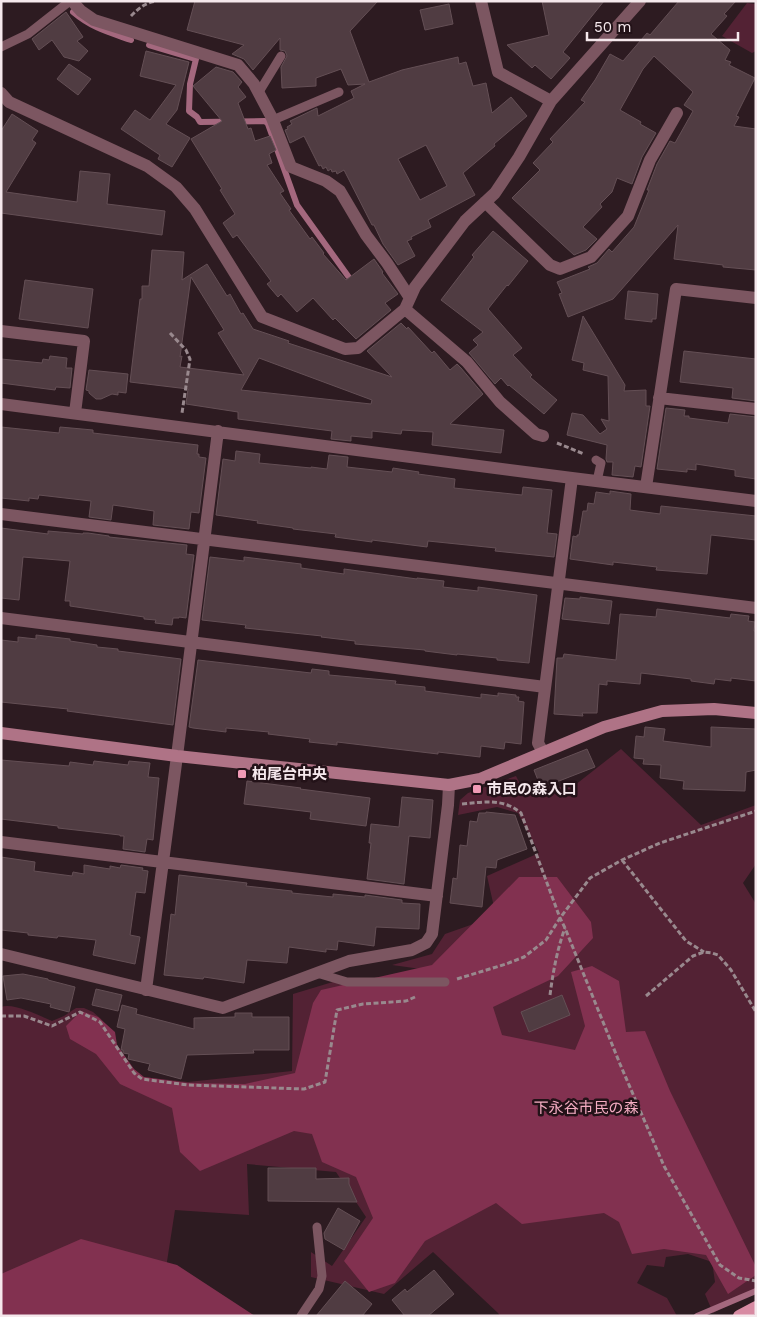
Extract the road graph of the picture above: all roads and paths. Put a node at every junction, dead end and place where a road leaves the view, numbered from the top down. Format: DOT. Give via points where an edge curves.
graph roads {
  1 [pos="71,1"];
  2 [pos="156,1"];
  3 [pos="481,1"];
  4 [pos="640,1"];
  5 [pos="125,30"];
  6 [pos="1,47"];
  7 [pos="281,56"];
  8 [pos="258,92"];
  9 [pos="339,92"];
  10 [pos="4,101"];
  11 [pos="551,101"];
  12 [pos="677,113"];
  13 [pos="273,120"];
  14 [pos="485,202"];
  15 [pos="756,298"];
  16 [pos="408,303"];
  17 [pos="1,331"];
  18 [pos="170,333"];
  19 [pos="659,398"];
  20 [pos="1,404"];
  21 [pos="756,409"];
  22 [pos="75,413"];
  23 [pos="180,427"];
  24 [pos="218,432"];
  25 [pos="543,436"];
  26 [pos="596,460"];
  27 [pos="572,478"];
  28 [pos="598,481"];
  29 [pos="646,487"];
  30 [pos="756,501"];
  31 [pos="1,514"];
  32 [pos="204,539"];
  33 [pos="558,583"];
  34 [pos="756,608"];
  35 [pos="1,618"];
  36 [pos="191,643"];
  37 [pos="544,688"];
  38 [pos="756,713"];
  39 [pos="1,734"];
  40 [pos="543,752"];
  41 [pos="177,756"];
  42 [pos="449,784"];
  43 [pos="448,805"];
  44 [pos="756,811"];
  45 [pos="1,842"];
  46 [pos="622,860"];
  47 [pos="163,862"];
  48 [pos="437,896"];
  49 [pos="560,918"];
  50 [pos="565,928"];
  51 [pos="704,952"];
  52 [pos="6,956"];
  53 [pos="1,966"];
  54 [pos="316,973"];
  55 [pos="445,982"];
  56 [pos="146,990"];
  57 [pos="420,995"];
  58 [pos="550,995"];
  59 [pos="646,996"];
  60 [pos="756,1012"];
  61 [pos="1,1016"];
  62 [pos="317,1227"];
  63 [pos="756,1281"];
  64 [pos="756,1306"];
  65 [pos="301,1316"];
  66 [pos="739,1316"];
  1 -- 5 [label="street" via="94,20"];
  1 -- 6 [label="lane" via="28,34"];
  2 -- 5 [label="path" via="139,8"];
  3 -- 11 [label="street" via="498,72"];
  4 -- 11 [label="street"];
  5 -- 8 [label="street" via="238,65"];
  7 -- 8 [label="lane"];
  8 -- 13 [label="street"];
  9 -- 13 [label="lane"];
  10 -- 16 [label="street" via="147,166 176,187 195,209 262,317 345,349 358,348"];
  11 -- 14 [label="street" via="519,157 495,193"];
  12 -- 14 [label="street" via="650,160 628,216 591,257 560,269 550,265"];
  13 -- 16 [label="street" via="291,167 326,181 340,191 387,263"];
  14 -- 16 [label="street" via="464,221 415,287"];
  15 -- 19 [label="street" via="676,289"];
  16 -- 25 [label="street" via="467,362 500,402 536,434"];
  17 -- 22 [label="street" via="84,342"];
  18 -- 23 [label="path" via="190,359"];
  19 -- 21 [label="street"];
  19 -- 29 [label="street"];
  20 -- 22 [label="street"];
  22 -- 23 [label="street"];
  23 -- 24 [label="street"];
  24 -- 27 [label="street"];
  24 -- 32 [label="street"];
  25 -- 26 [label="path"];
  26 -- 28 [label="lane" via="601,463"];
  27 -- 28 [label="street"];
  27 -- 33 [label="street"];
  28 -- 29 [label="street"];
  29 -- 30 [label="street"];
  31 -- 32 [label="street"];
  32 -- 33 [label="street"];
  32 -- 36 [label="street"];
  33 -- 34 [label="street"];
  33 -- 37 [label="street"];
  35 -- 36 [label="street"];
  36 -- 37 [label="street"];
  36 -- 41 [label="street"];
  37 -- 40 [label="street" via="538,743"];
  38 -- 40 [label="street" via="714,709 662,711 604,727"];
  39 -- 41 [label="street"];
  40 -- 42 [label="street" via="480,780"];
  41 -- 42 [label="street"];
  41 -- 47 [label="street"];
  42 -- 43 [label="street"];
  43 -- 48 [label="street"];
  43 -- 49 [label="path" via="497,801 521,814"];
  44 -- 46 [label="path" via="660,843"];
  45 -- 47 [label="street"];
  46 -- 49 [label="path" via="590,878"];
  46 -- 51 [label="path" via="686,941"];
  47 -- 48 [label="street"];
  47 -- 56 [label="street"];
  48 -- 54 [label="street" via="432,934 426,943 412,950 349,961"];
  49 -- 50 [label="path"];
  49 -- 55 [label="path" via="546,940 524,957"];
  50 -- 58 [label="path"];
  50 -- 63 [label="path" via="664,1166 720,1265 739,1278"];
  51 -- 59 [label="path" via="693,956"];
  51 -- 60 [label="path" via="718,955 731,970"];
  52 -- 53 [label="street"];
  52 -- 56 [label="street"];
  54 -- 55 [label="lane" via="347,982"];
  54 -- 56 [label="street" via="223,1008"];
  57 -- 61 [label="path" via="406,1001 363,1004 337,1010 325,1082 304,1089 188,1085 142,1079 100,1022 80,1012 52,1026 24,1016"];
  62 -- 65 [label="lane" via="322,1276 319,1289"];
  64 -- 66 [label="main road"];
}
